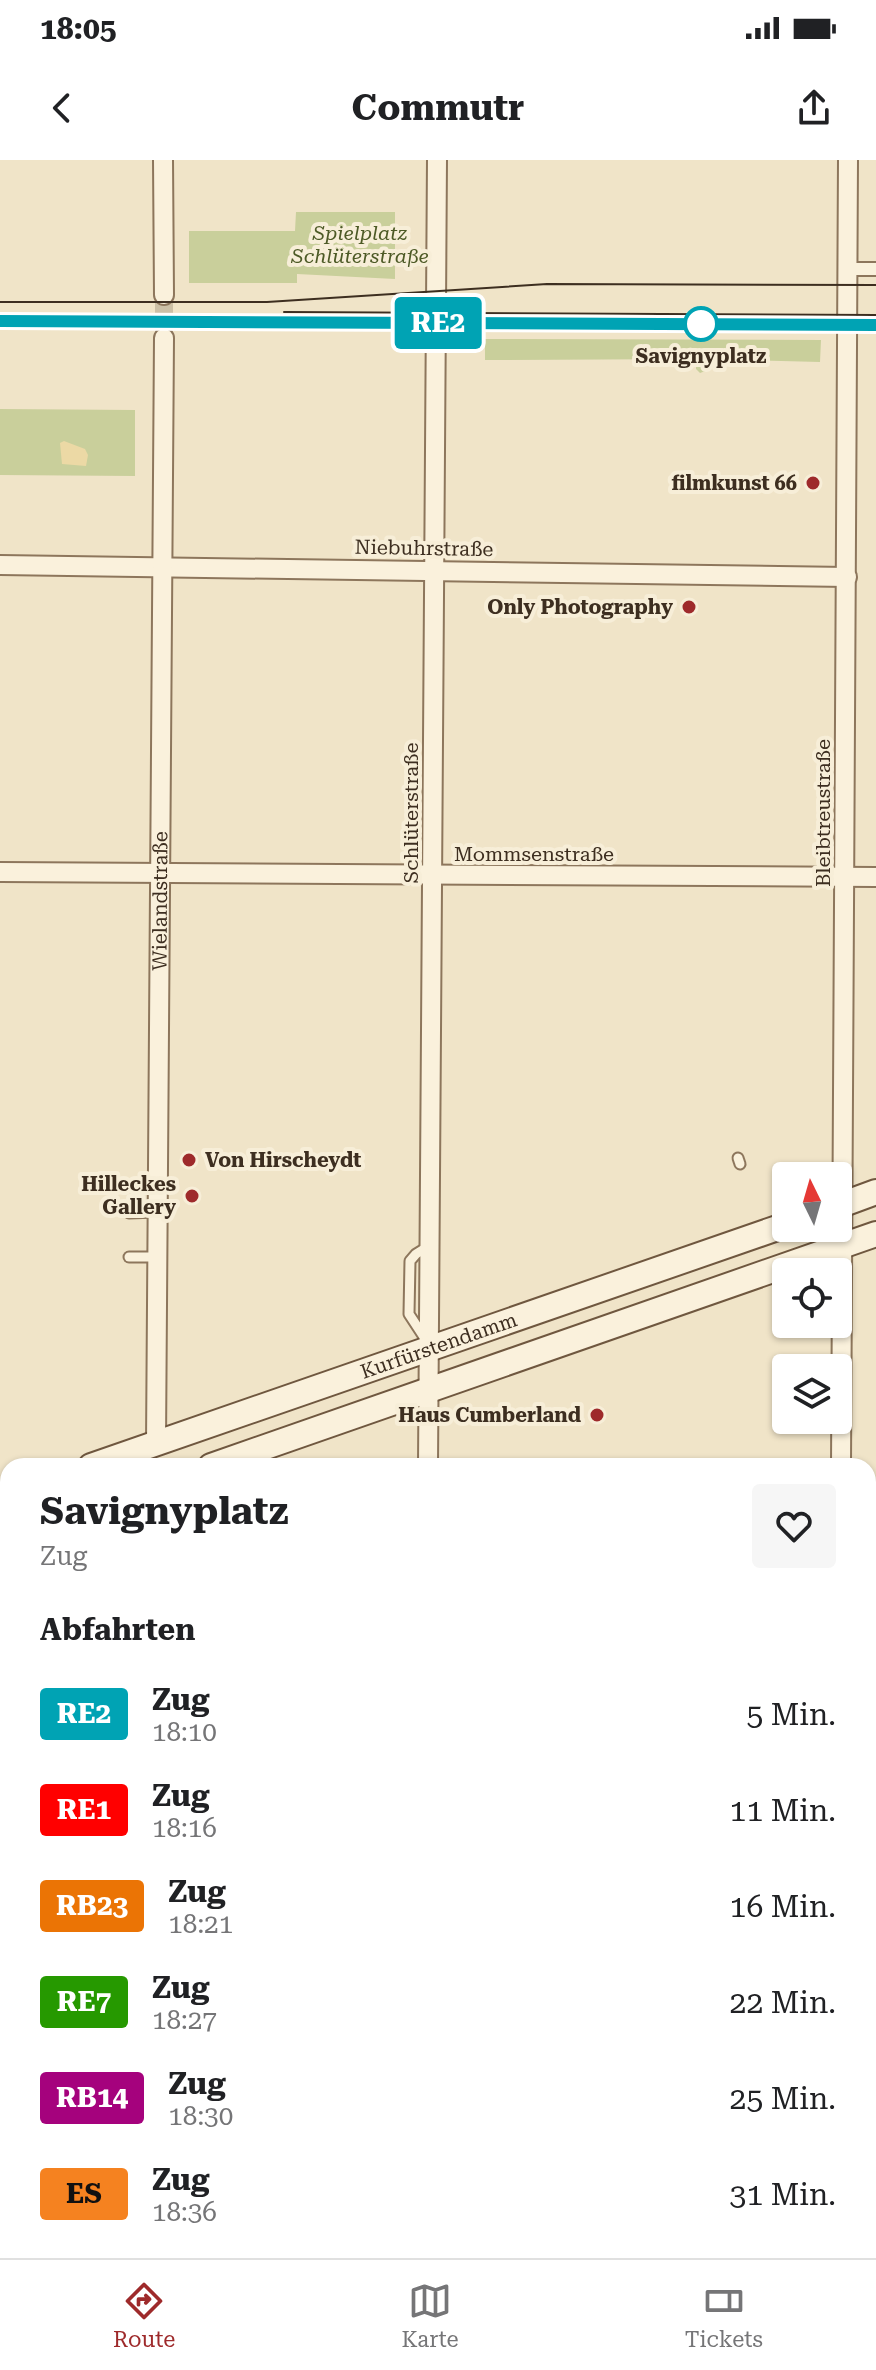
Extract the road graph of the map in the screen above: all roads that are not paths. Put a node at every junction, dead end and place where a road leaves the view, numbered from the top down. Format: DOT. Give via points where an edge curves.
graph roads {
  1 [pos="163,160"];
  2 [pos="437,160"];
  3 [pos="848,160"];
  4 [pos="847,269"];
  5 [pos="876,269"];
  6 [pos="164,295"];
  7 [pos="164,338"];
  8 [pos="0,565"];
  9 [pos="161,567"];
  10 [pos="434,570"];
  11 [pos="847,577"];
  12 [pos="160,871"];
  13 [pos="0,872"];
  14 [pos="432,875"];
  15 [pos="845,877"];
  16 [pos="876,877"];
  17 [pos="841,1162"];
  18 [pos="876,1192"];
  19 [pos="852,1201"];
  20 [pos="157,1212"];
  21 [pos="129,1213"];
  22 [pos="772,1230"];
  23 [pos="876,1234"];
  24 [pos="842,1242"];
  25 [pos="842,1246"];
  26 [pos="129,1257"];
  27 [pos="156,1257"];
  28 [pos="429,1346"];
  29 [pos="429,1390"];
  30 [pos="156,1455"];
  31 [pos="234,1458"];
  32 [pos="428,1458"];
  33 [pos="841,1458"];
  1 -- 6 [label="street"];
  2 -- 10 [label="street, Schlüterstraße"];
  3 -- 4 [label="street, Bleibtreustraße"];
  4 -- 5 [label="street"];
  4 -- 11 [label="street, Bleibtreustraße"];
  7 -- 9 [label="street, Wielandstraße"];
  8 -- 9 [label="street, Niebuhrstraße"];
  9 -- 10 [label="street, Niebuhrstraße"];
  9 -- 12 [label="street, Wielandstraße"];
  10 -- 11 [label="street, Niebuhrstraße"];
  10 -- 14 [label="street, Schlüterstraße"];
  11 -- 15 [label="street, Bleibtreustraße"];
  12 -- 13 [label="street, Mommsenstraße"];
  12 -- 14 [label="street, Mommsenstraße"];
  12 -- 20 [label="street, Wielandstraße"];
  14 -- 15 [label="street, Mommsenstraße"];
  14 -- 28 [label="street, Schlüterstraße"];
  15 -- 16 [label="street, Mommsenstraße"];
  15 -- 17 [label="street, Bleibtreustraße"];
  18 -- 19 [label="main road"];
  20 -- 21 [label="lane"];
  20 -- 27 [label="street, Wielandstraße"];
  22 -- 28 [label="main road, Kurfürstendamm"];
  23 -- 25 [label="main road, Kurfürstendamm"];
  24 -- 25 [label="street, Bleibtreustraße"];
  25 -- 29 [label="main road, Kurfürstendamm"];
  25 -- 33 [label="street, Bleibtreustraße"];
  26 -- 27 [label="lane"];
  27 -- 30 [label="street, Wielandstraße"];
  28 -- 29 [label="street, Schlüterstraße"];
  28 -- 30 [label="main road, Kurfürstendamm"];
  29 -- 31 [label="main road, Kurfürstendamm"];
  29 -- 32 [label="street, Schlüterstraße"];
}
